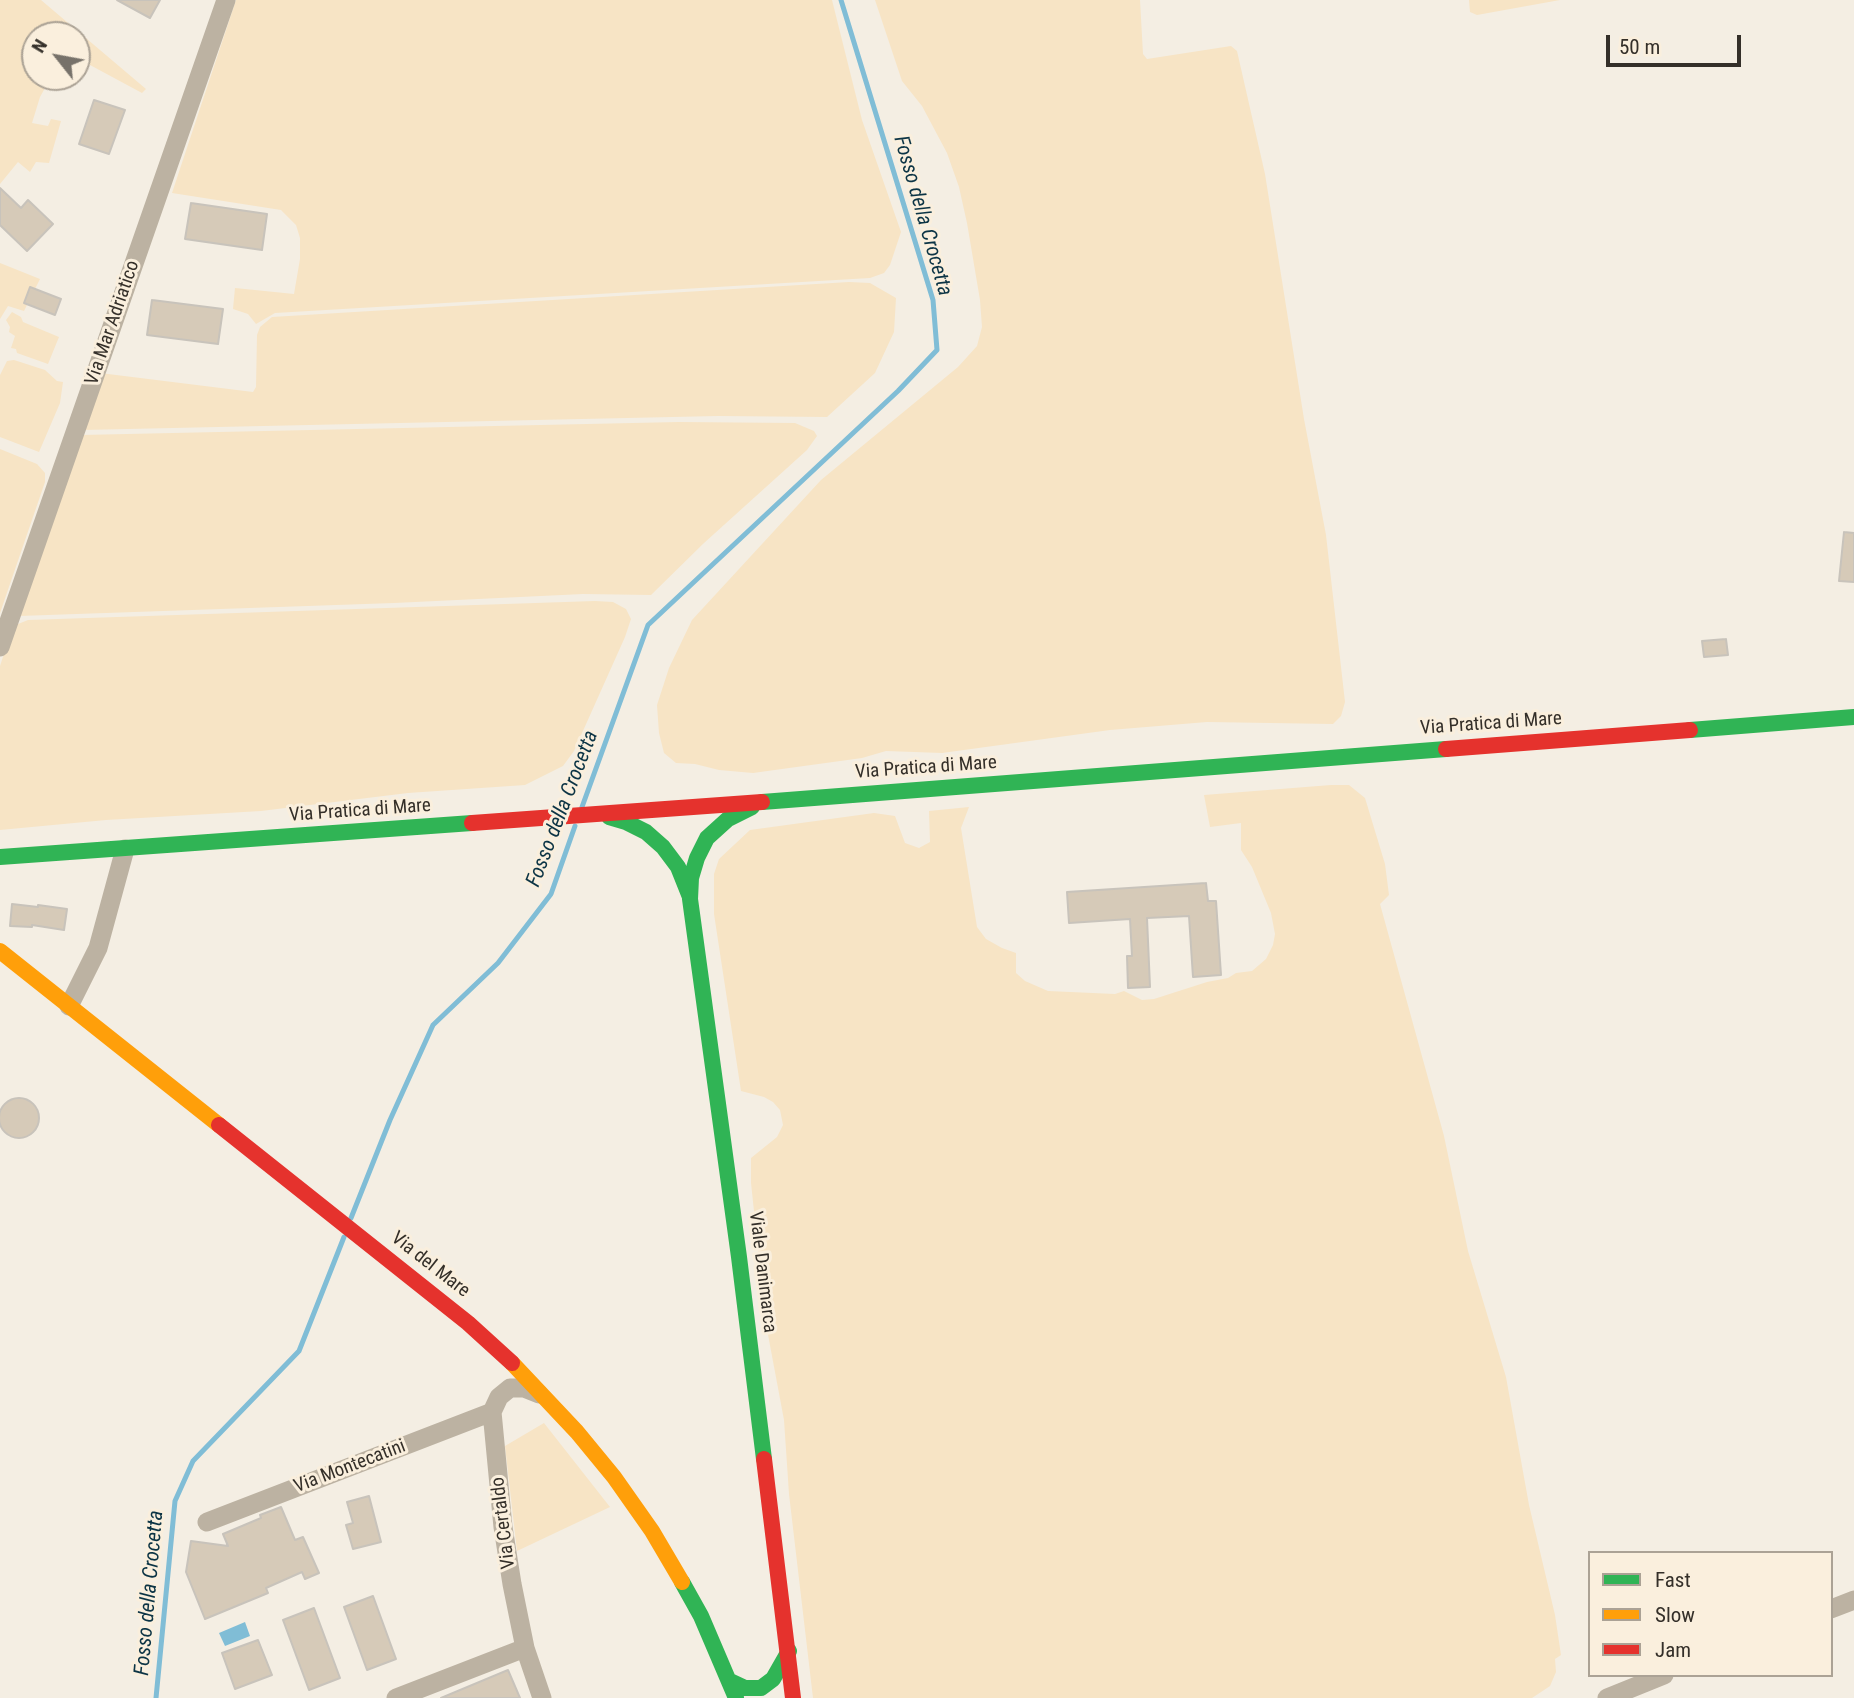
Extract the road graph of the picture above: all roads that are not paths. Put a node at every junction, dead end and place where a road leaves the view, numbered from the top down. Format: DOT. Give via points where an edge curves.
graph roads {
  1 [pos="226,0"];
  2 [pos="0,646"];
  3 [pos="1854,717"];
  4 [pos="761,802"];
  5 [pos="600,814"];
  6 [pos="125,849"];
  7 [pos="1,857"];
  8 [pos="690,899"];
  9 [pos="0,951"];
  10 [pos="69,1006"];
  11 [pos="546,1398"];
  12 [pos="492,1412"];
  13 [pos="207,1522"];
  14 [pos="1854,1600"];
  15 [pos="1833,1608"];
  16 [pos="525,1648"];
  17 [pos="789,1651"];
  18 [pos="1659,1677"];
  19 [pos="730,1681"];
  20 [pos="1612,1697"];
  21 [pos="396,1698"];
  22 [pos="542,1698"];
  23 [pos="736,1698"];
  24 [pos="793,1698"];
  1 -- 2 [label="street, Via Mar Adriatico"];
  3 -- 4 [label="main road, Via Pratica di Mare"];
  4 -- 5 [label="main road, Via Pratica di Mare"];
  4 -- 8 [label="main road, Viale Danimarca" via="728,819 707,838 691,878"];
  5 -- 6 [label="main road, Via Pratica di Mare"];
  5 -- 8 [label="main road, Viale Danimarca" via="646,832 663,847 678,867"];
  6 -- 7 [label="main road, Via Pratica di Mare"];
  6 -- 10 [label="street" via="98,948"];
  8 -- 17 [label="main road, Viale Danimarca"];
  9 -- 10 [label="main road, Via del Mare"];
  10 -- 11 [label="main road, Via del Mare" via="468,1323"];
  11 -- 12 [label="street" via="524,1388 510,1388"];
  11 -- 19 [label="main road, Via del Mare" via="614,1477 652,1531 701,1616"];
  12 -- 13 [label="street, Via Montecatini"];
  12 -- 16 [label="street, Via Certaldo" via="503,1527"];
  14 -- 15 [label="street"];
  16 -- 21 [label="street"];
  16 -- 22 [label="street, Via Certaldo"];
  17 -- 19 [label="main road" via="773,1679 761,1688"];
  17 -- 24 [label="main road, Viale Danimarca"];
  18 -- 20 [label="street"];
  19 -- 23 [label="main road, Via del Mare"];
}
